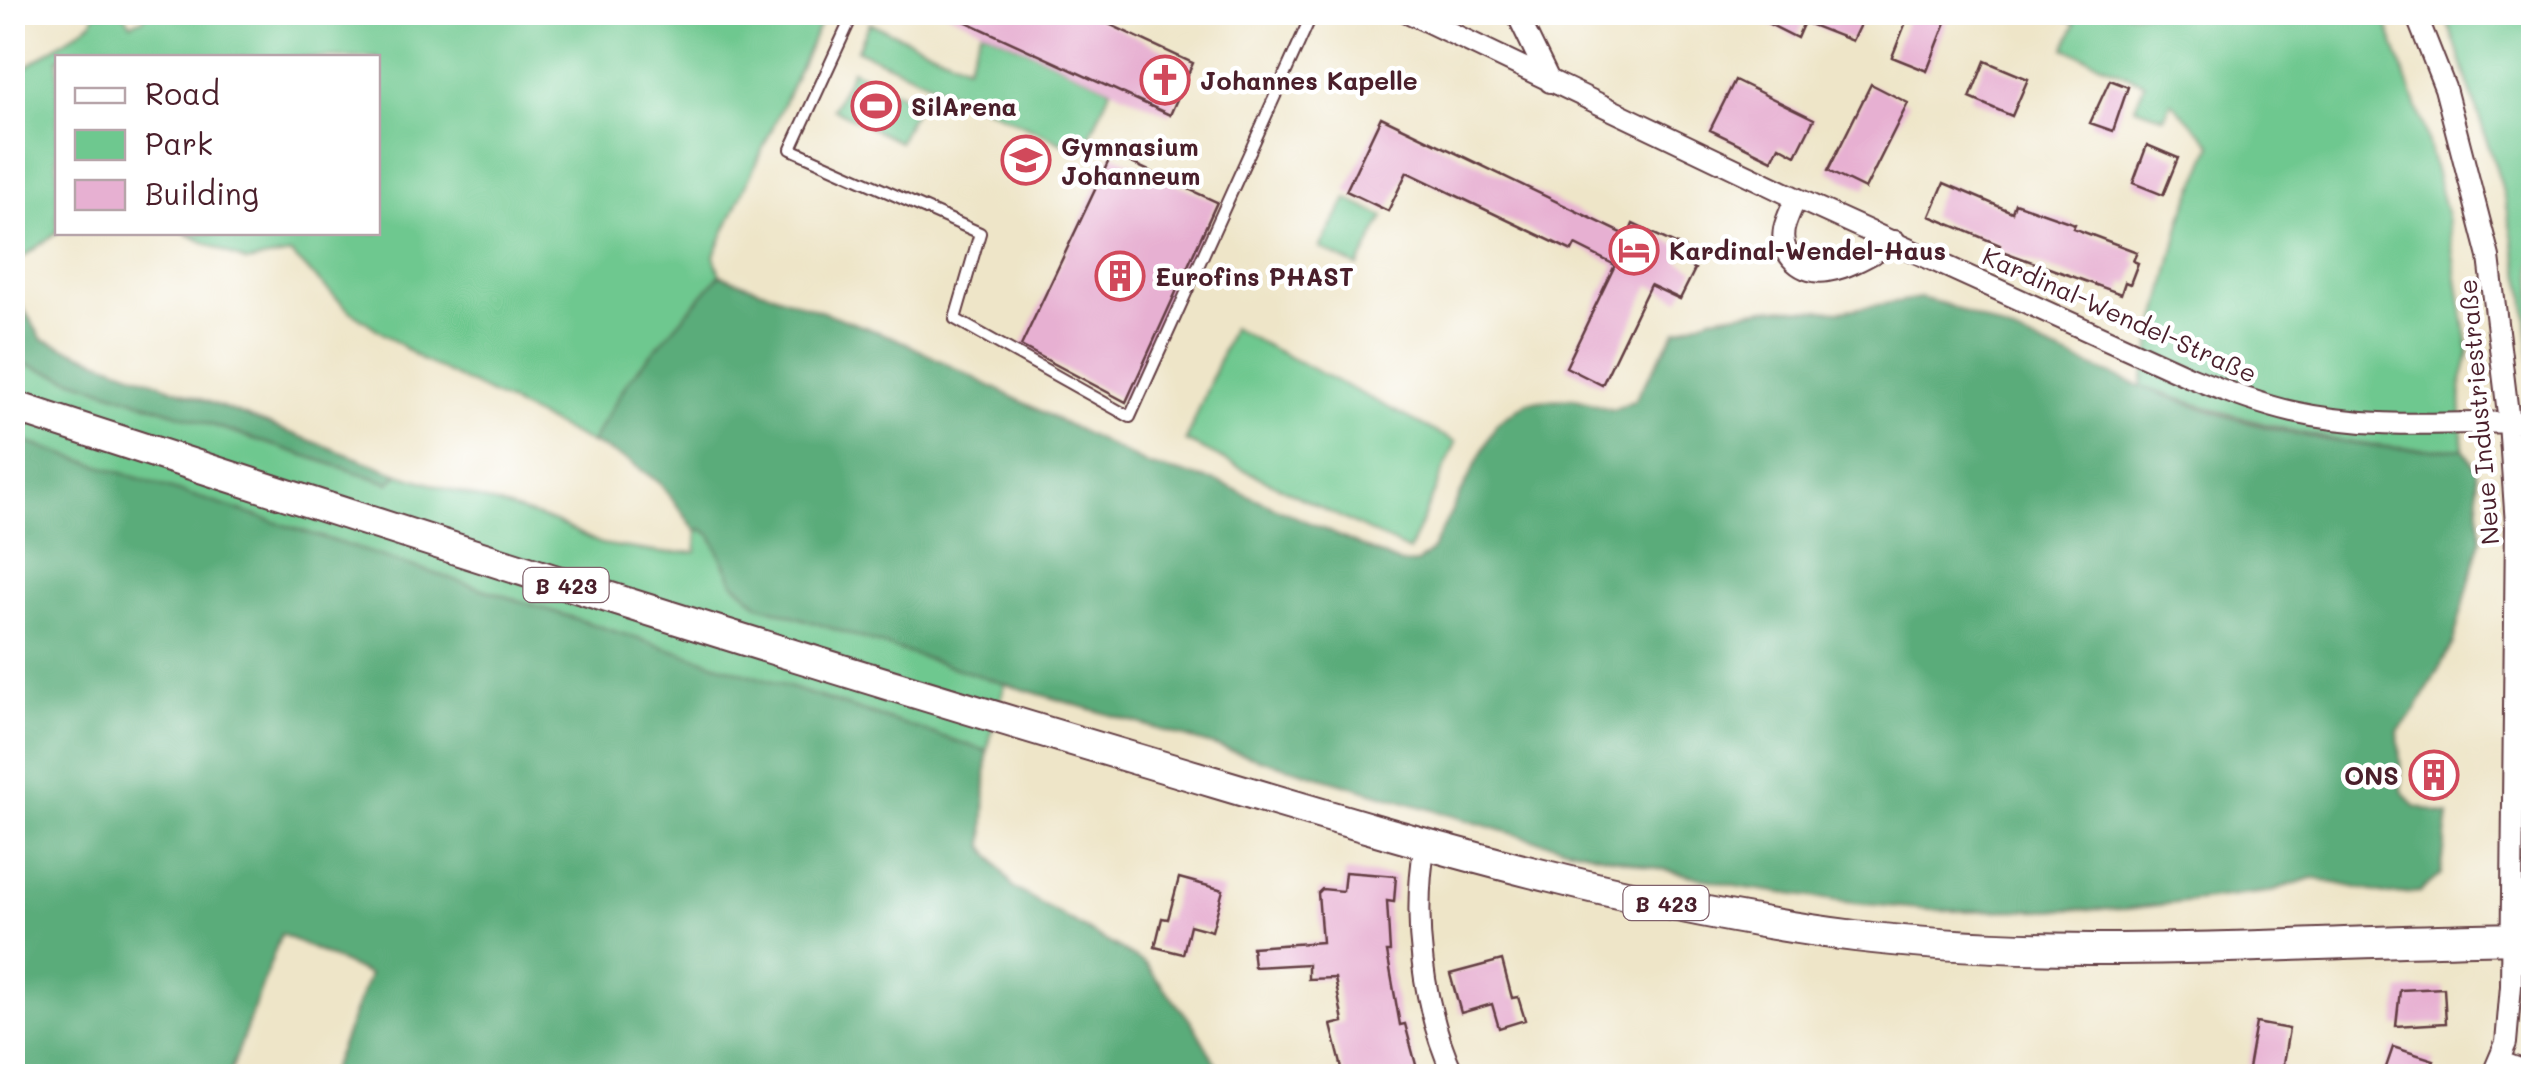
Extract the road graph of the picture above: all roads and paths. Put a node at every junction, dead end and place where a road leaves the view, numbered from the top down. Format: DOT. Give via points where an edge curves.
graph roads {
  1 [pos="854,12"];
  2 [pos="1313,12"];
  3 [pos="1407,12"];
  4 [pos="1516,12"];
  5 [pos="2414,12"];
  6 [pos="1550,82"];
  7 [pos="1796,198"];
  8 [pos="1895,242"];
  9 [pos="12,406"];
  10 [pos="2510,422"];
  11 [pos="2534,422"];
  12 [pos="1425,843"];
  13 [pos="2522,939"];
  14 [pos="2496,1069"];
  15 [pos="2534,1074"];
  16 [pos="1454,1076"];
  1 -- 2 [label="lane" via="791,149 980,233 955,319 1130,417"];
  3 -- 6 [label="street, Kardinal-Wendel-Straße"];
  4 -- 6 [label="street"];
  5 -- 10 [label="street, Neue Industriestraße" via="2445,88 2489,257"];
  6 -- 7 [label="street, Kardinal-Wendel-Straße"];
  7 -- 8 [label="street, Kardinal-Wendel-Straße"];
  7 -- 8 [label="street" via="1784,230 1795,264 1828,272"];
  8 -- 10 [label="street, Kardinal-Wendel-Straße" via="2240,397 2360,422"];
  9 -- 12 [label="main road, B 423" via="702,629"];
  10 -- 11 [label="street, Kardinal-Wendel-Straße"];
  10 -- 13 [label="street, Neue Industriestraße"];
  12 -- 13 [label="main road, B 423" via="1681,906 1919,943 2110,948"];
  12 -- 16 [label="street" via="1423,973"];
  13 -- 14 [label="street, Neue Industriestraße"];
  14 -- 15 [label="street"];
}
